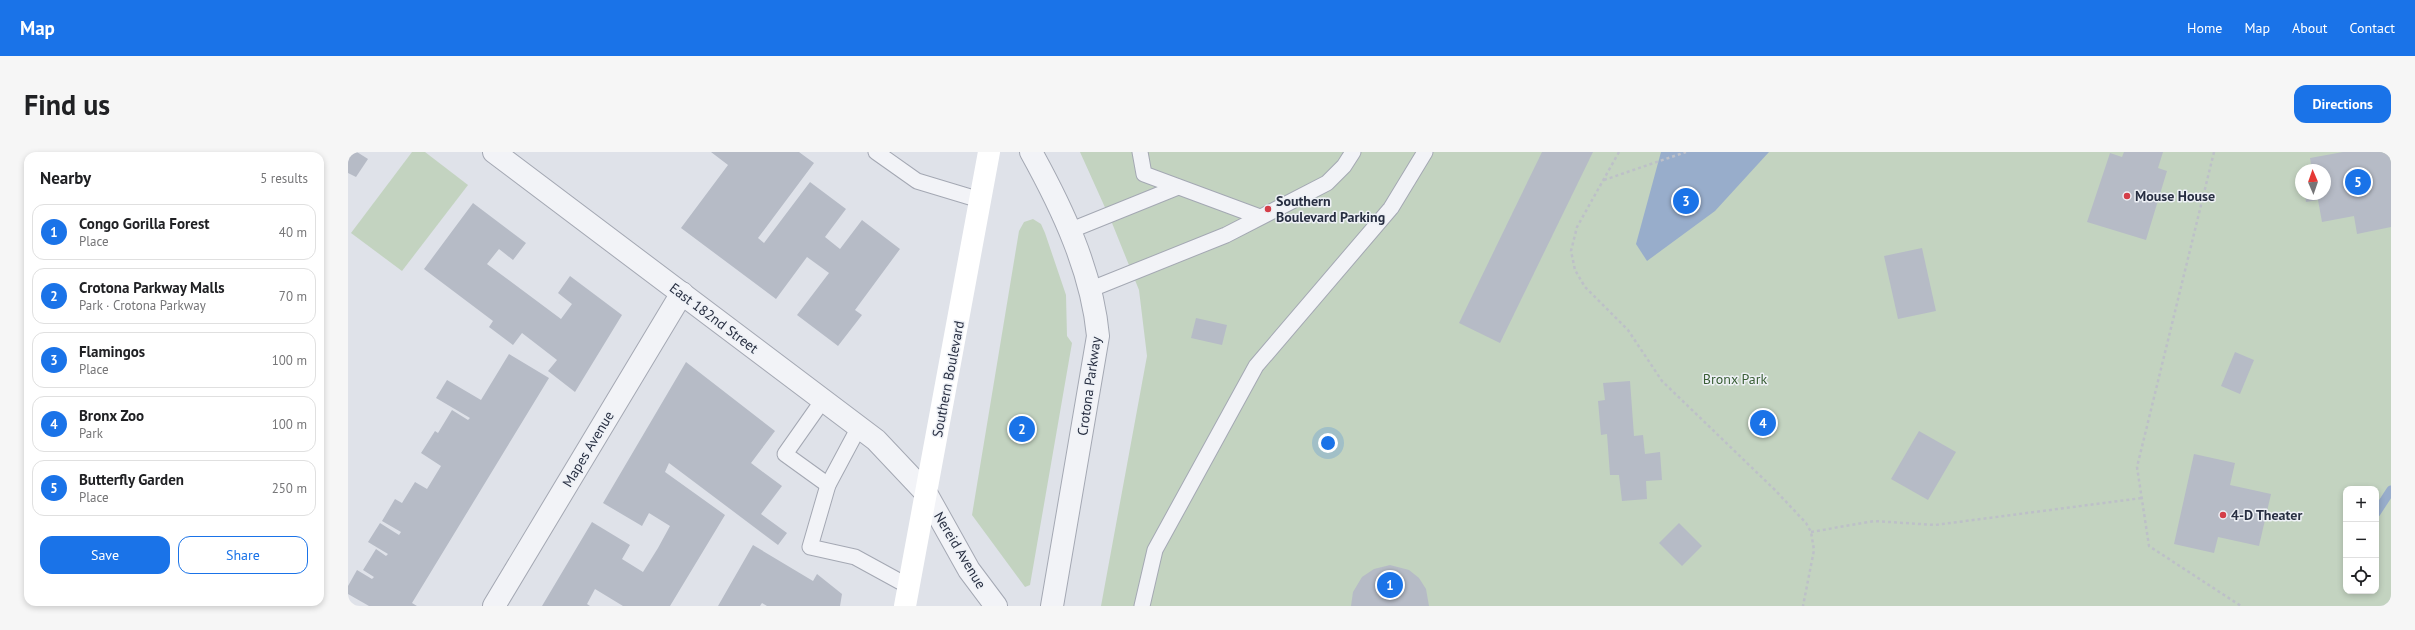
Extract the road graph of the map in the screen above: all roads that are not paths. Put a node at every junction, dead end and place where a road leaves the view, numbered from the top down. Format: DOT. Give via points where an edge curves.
graph roads {
  1 [pos="494,152"];
  2 [pos="876,152"];
  3 [pos="989,152"];
  4 [pos="1031,152"];
  5 [pos="1140,152"];
  6 [pos="1353,152"];
  7 [pos="1425,152"];
  8 [pos="1178,187"];
  9 [pos="980,200"];
  10 [pos="1260,217"];
  11 [pos="1069,231"];
  12 [pos="1089,290"];
  13 [pos="682,293"];
  14 [pos="823,400"];
  15 [pos="859,427"];
  16 [pos="828,486"];
  17 [pos="926,492"];
  18 [pos="907,596"];
  19 [pos="494,606"];
  20 [pos="996,606"];
  21 [pos="1052,606"];
  22 [pos="1142,606"];
  1 -- 13 [label="street, East 182nd Street"];
  2 -- 9 [label="lane" via="917,181"];
  3 -- 9 [label="main road, Southern Boulevard"];
  4 -- 11 [label="street, Crotona Parkway" via="1056,197"];
  5 -- 8 [label="lane" via="1144,174"];
  6 -- 10 [label="lane" via="1344,166 1327,183"];
  7 -- 22 [label="lane" via="1391,208 1256,366 1155,550"];
  8 -- 10 [label="lane"];
  8 -- 11 [label="lane"];
  9 -- 17 [label="main road, Southern Boulevard"];
  10 -- 12 [label="lane" via="1226,235"];
  11 -- 12 [label="street, Crotona Parkway"];
  12 -- 21 [label="street, Crotona Parkway" via="1095,310 1098,336"];
  13 -- 14 [label="street, East 182nd Street"];
  13 -- 19 [label="street, Mapes Avenue"];
  14 -- 15 [label="street, East 182nd Street"];
  14 -- 16 [label="lane" via="785,454"];
  15 -- 16 [label="lane"];
  15 -- 17 [label="street, East 182nd Street" via="876,440"];
  16 -- 18 [label="lane" via="810,547 855,557"];
  17 -- 18 [label="main road, Southern Boulevard"];
  17 -- 20 [label="street, Nereid Avenue" via="969,570"];
}
